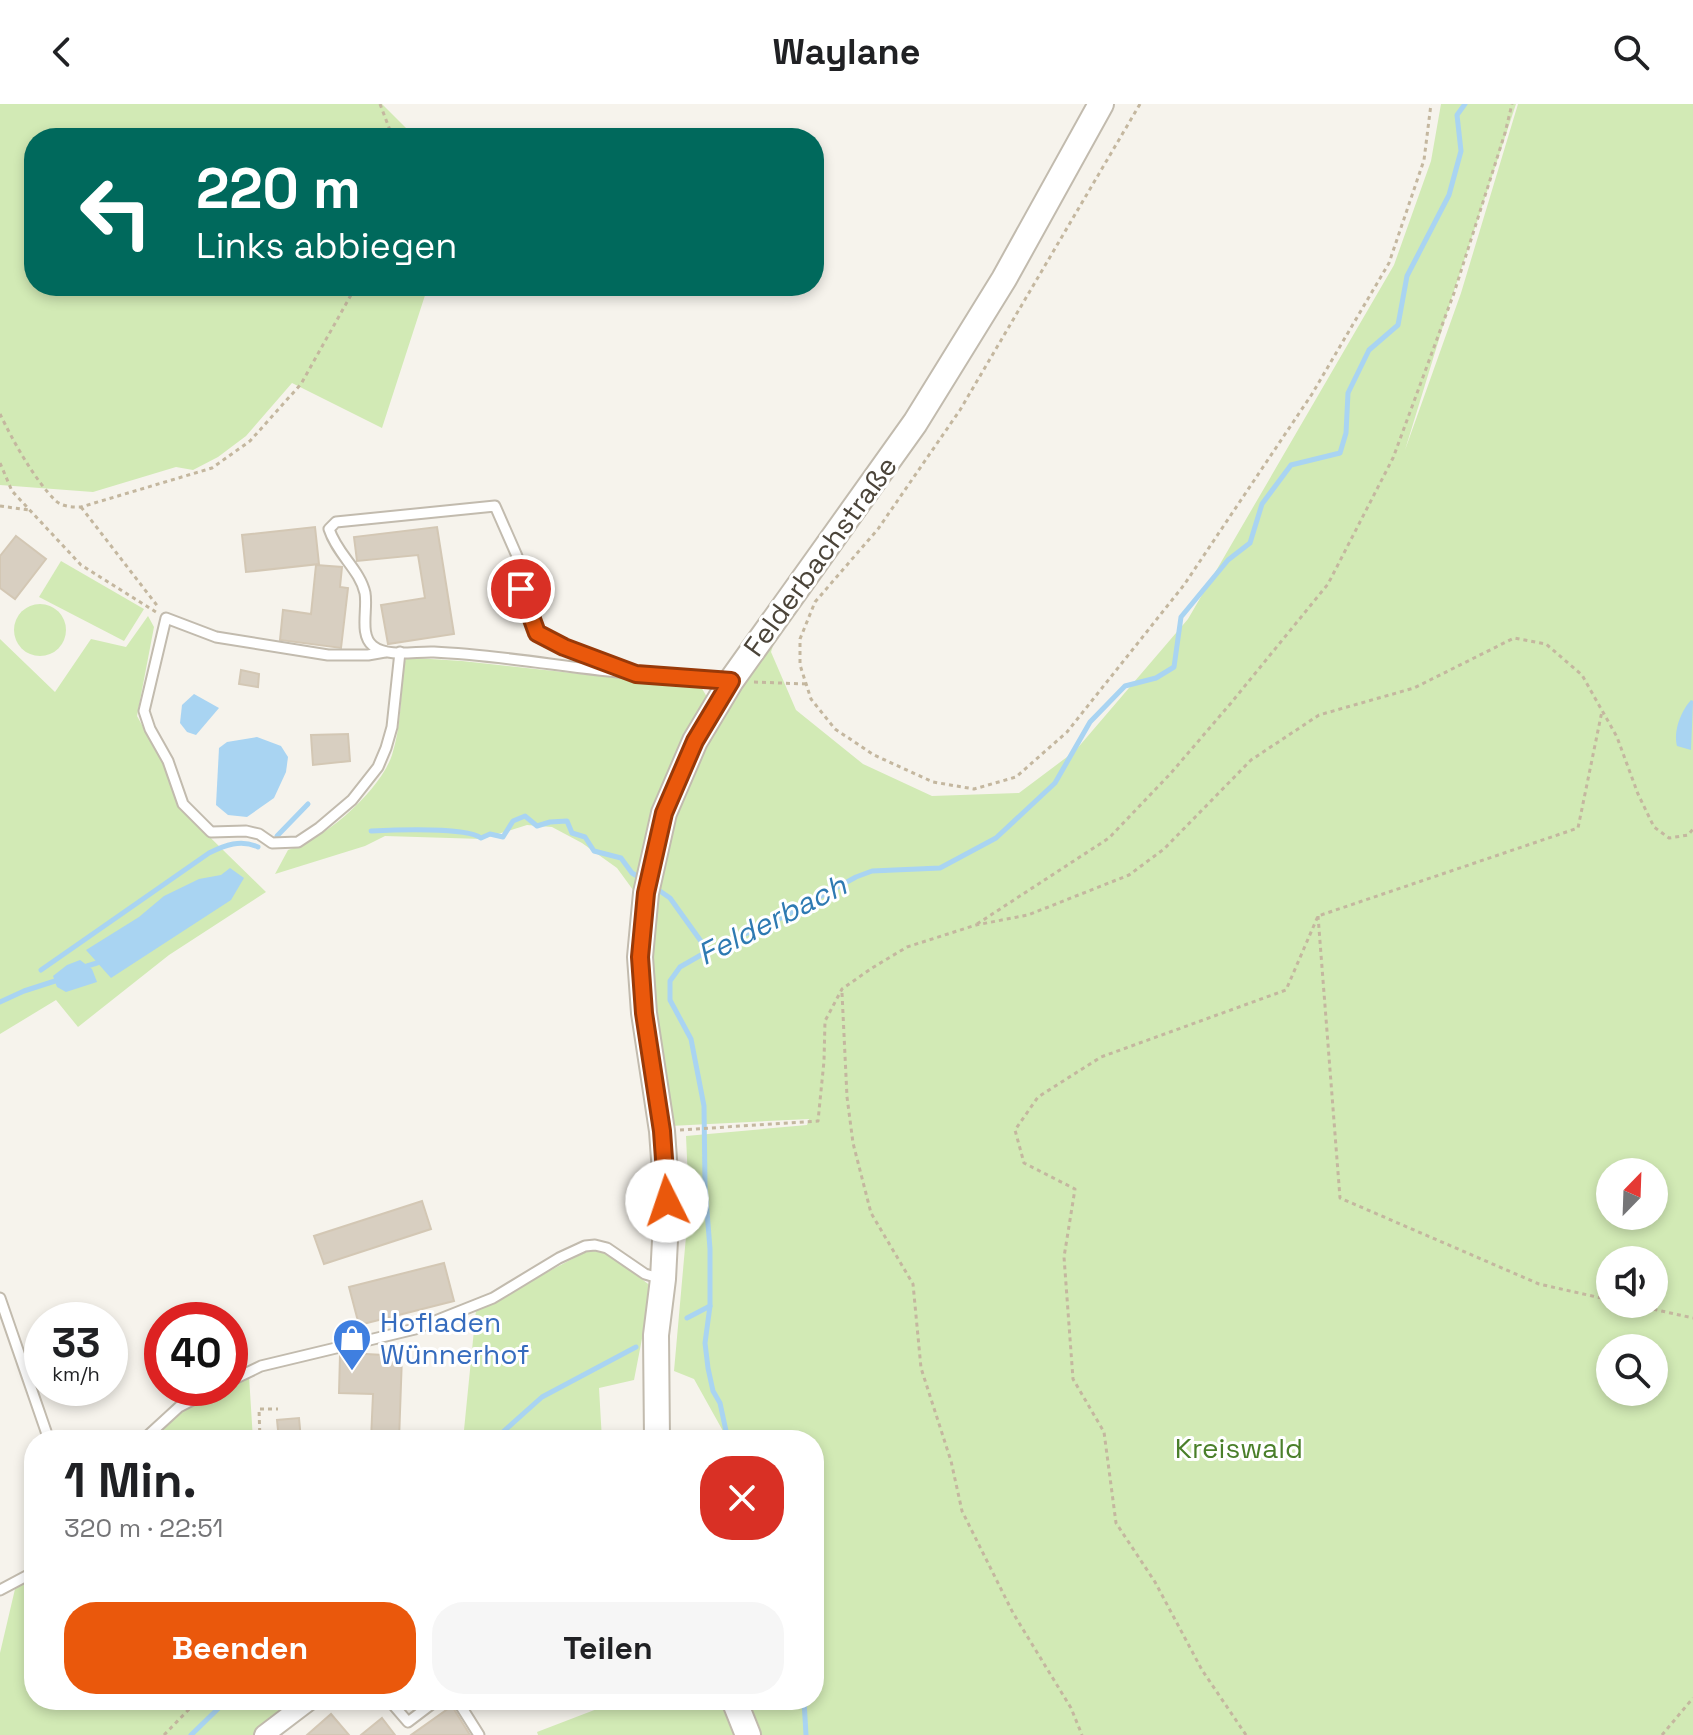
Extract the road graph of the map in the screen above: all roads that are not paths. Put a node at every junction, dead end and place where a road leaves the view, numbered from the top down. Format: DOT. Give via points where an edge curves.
graph roads {
  1 [pos="1101,104"];
  2 [pos="386,652"];
  3 [pos="400,652"];
  4 [pos="636,674"];
  5 [pos="731,681"];
  6 [pos="663,1279"];
  7 [pos="0,1298"];
  8 [pos="248,1372"];
  9 [pos="181,1406"];
  10 [pos="46,1430"];
  11 [pos="154,1430"];
  12 [pos="657,1430"];
  13 [pos="24,1577"];
  14 [pos="0,1590"];
  15 [pos="297,1710"];
  16 [pos="398,1710"];
  17 [pos="424,1710"];
  18 [pos="463,1710"];
  19 [pos="738,1710"];
  20 [pos="264,1735"];
  21 [pos="479,1735"];
  22 [pos="748,1735"];
  1 -- 5 [label="street, Felderbachstraße" via="1004,279 915,423"];
  2 -- 3 [label="lane"];
  2 -- 3 [label="lane" via="328,655 216,637 166,618 144,711 183,804 211,832 246,831 272,843 298,842 319,828 352,800 378,767 392,727"];
  2 -- 4 [label="lane" via="367,639 365,593 329,529 336,522 495,506 517,556 521,589 537,633"];
  3 -- 4 [label="lane"];
  4 -- 5 [label="lane"];
  5 -- 6 [label="street, Felderbachstraße" via="695,741 664,813 646,893 640,957 664,1159"];
  6 -- 8 [label="lane" via="645,1274 607,1248 585,1246 493,1298 415,1329"];
  6 -- 12 [label="street, Felderbachstraße" via="656,1348"];
  7 -- 10 [label="lane"];
  9 -- 11 [label="lane"];
  13 -- 14 [label="lane"];
  15 -- 20 [label="street"];
  16 -- 17 [label="lane" via="408,1722"];
  18 -- 21 [label="lane"];
  19 -- 22 [label="street"];
}
